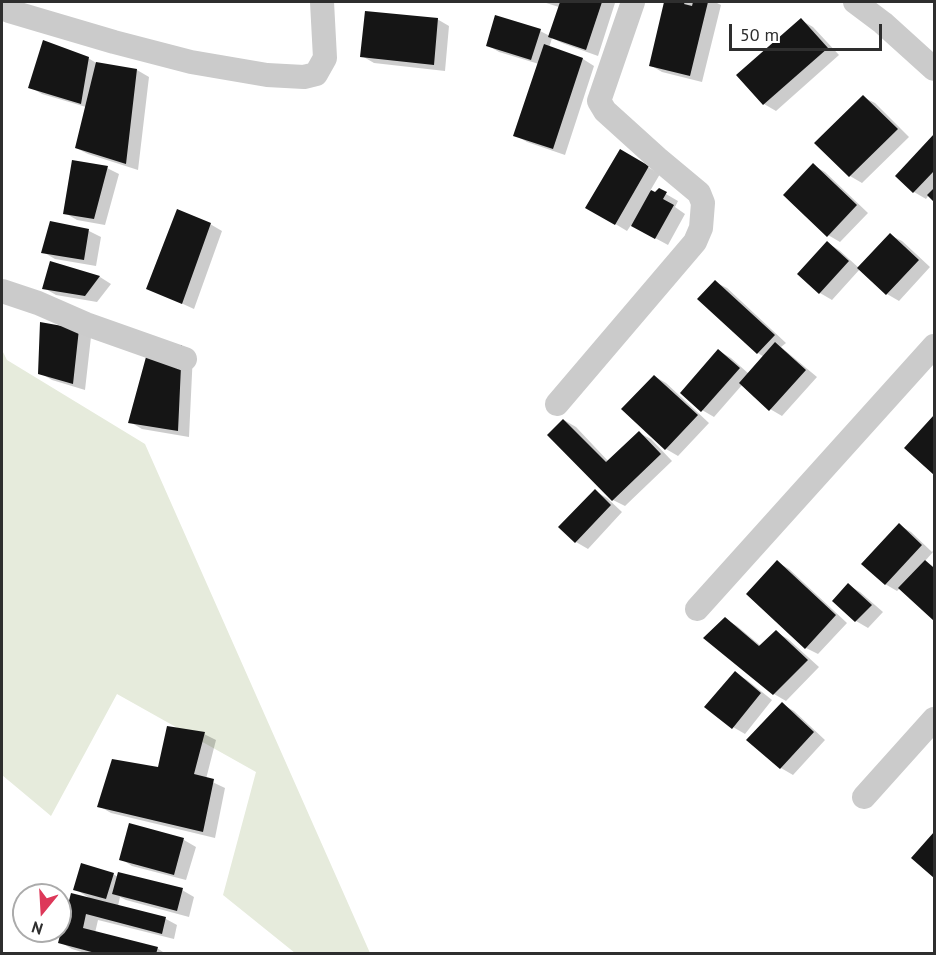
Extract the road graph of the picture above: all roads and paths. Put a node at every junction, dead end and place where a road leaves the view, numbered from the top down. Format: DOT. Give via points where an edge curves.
graph roads {
  1 [pos="322,2"];
  2 [pos="633,2"];
  3 [pos="855,2"];
  4 [pos="2,4"];
  5 [pos="934,69"];
  6 [pos="2,291"];
  7 [pos="934,346"];
  8 [pos="185,359"];
  9 [pos="557,404"];
  10 [pos="697,609"];
  11 [pos="934,719"];
  12 [pos="864,797"];
  1 -- 4 [label="street" via="325,58 316,74 304,76 267,75 191,62 9,11"];
  2 -- 9 [label="street" via="599,100 605,111 699,193 703,202 701,228 695,242"];
  3 -- 5 [label="street"];
  6 -- 8 [label="street"];
  7 -- 10 [label="street"];
  11 -- 12 [label="street"];
}
